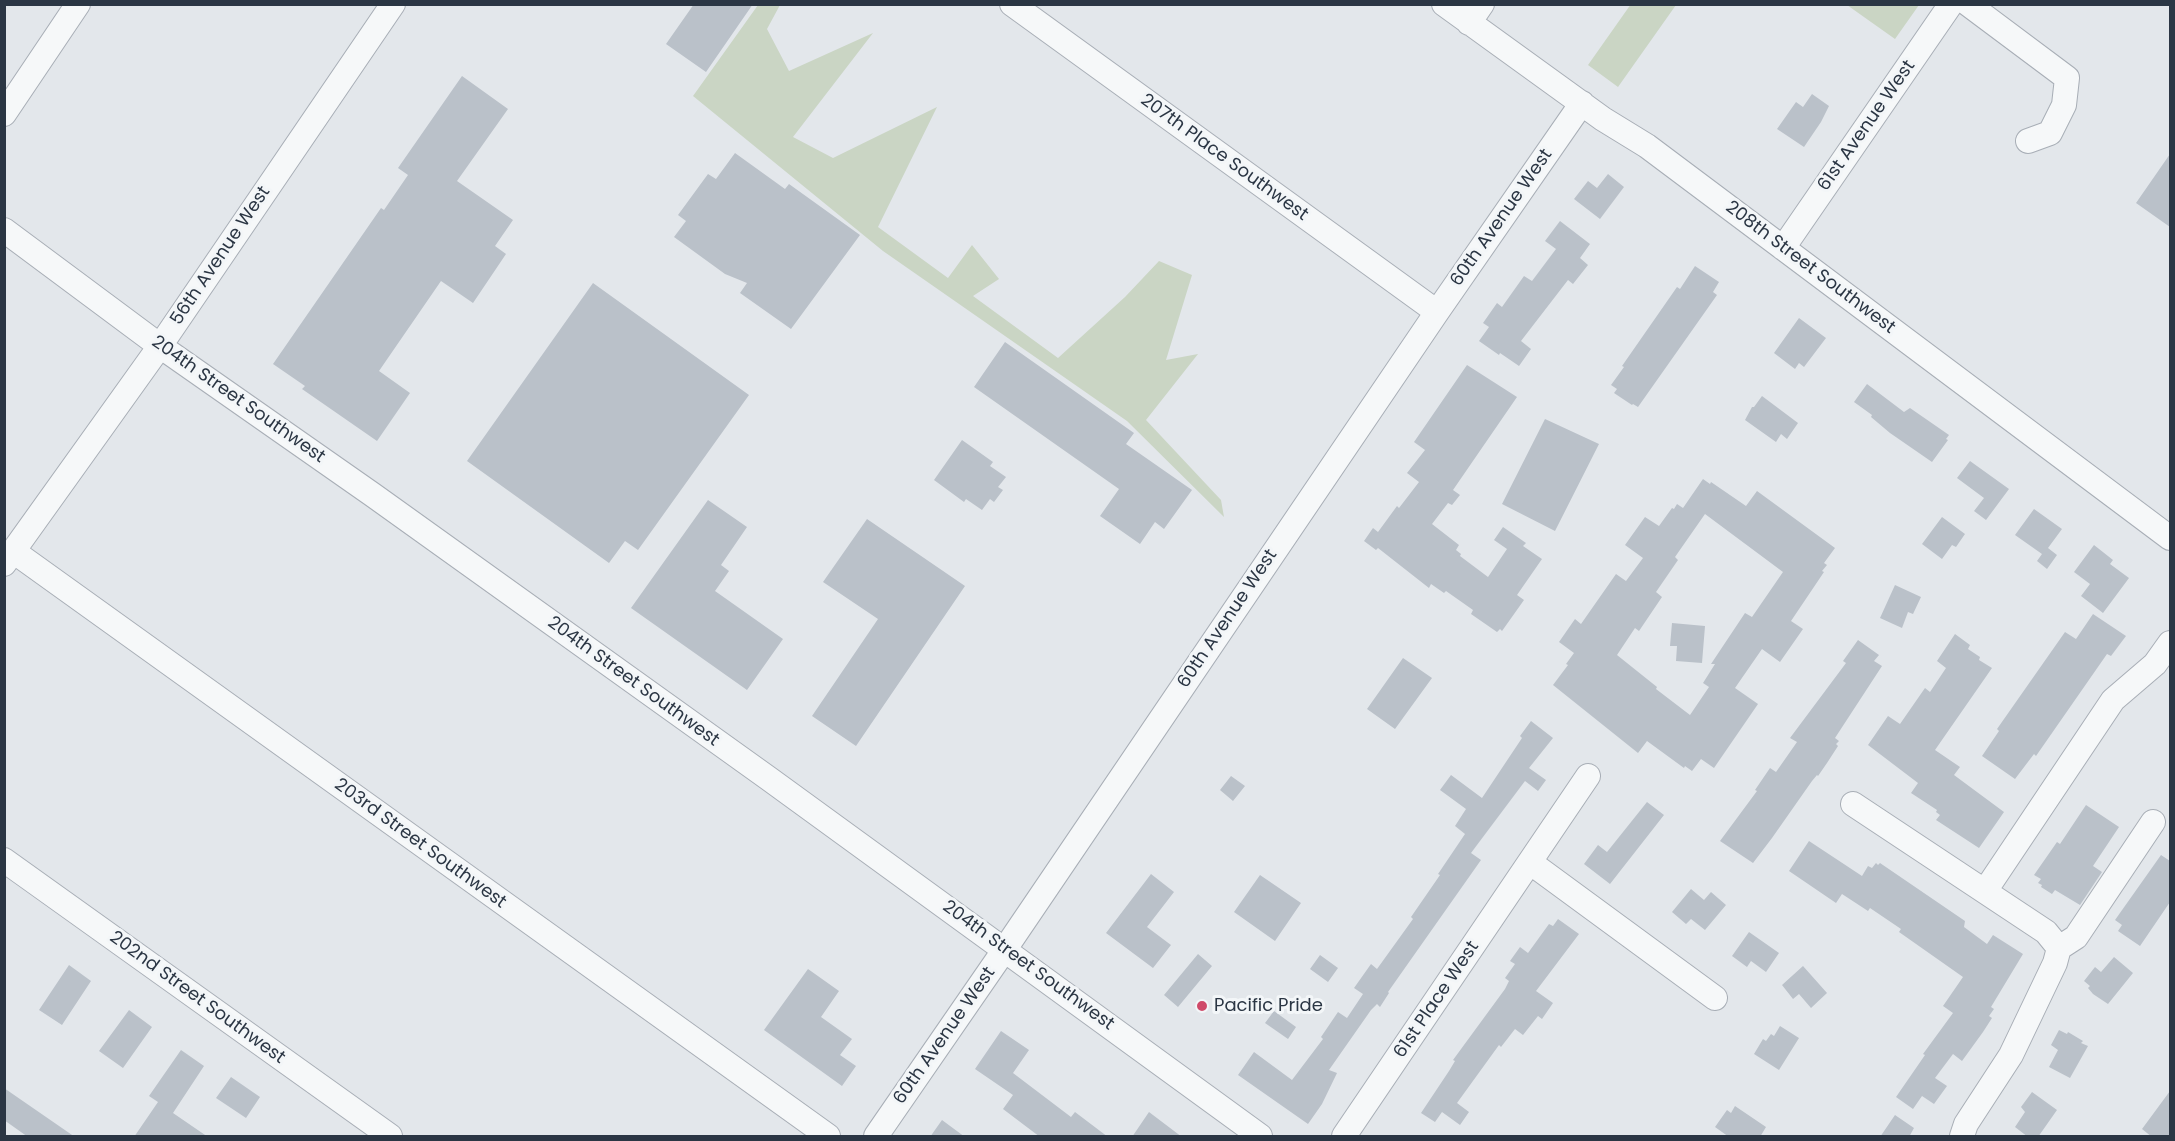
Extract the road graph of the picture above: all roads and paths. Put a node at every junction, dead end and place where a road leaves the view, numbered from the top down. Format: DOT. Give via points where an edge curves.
graph roads {
  1 [pos="78,4"];
  2 [pos="393,4"];
  3 [pos="1012,4"];
  4 [pos="1444,4"];
  5 [pos="1951,4"];
  6 [pos="1968,4"];
  7 [pos="1475,14"];
  8 [pos="1582,103"];
  9 [pos="4,114"];
  10 [pos="2028,141"];
  11 [pos="4,230"];
  12 [pos="1783,249"];
  13 [pos="1437,312"];
  14 [pos="160,346"];
  15 [pos="2170,538"];
  16 [pos="9,557"];
  17 [pos="2170,643"];
  18 [pos="1588,777"];
  19 [pos="1853,804"];
  20 [pos="2153,822"];
  21 [pos="4,860"];
  22 [pos="1530,863"];
  23 [pos="1985,891"];
  24 [pos="2059,948"];
  25 [pos="1005,949"];
  26 [pos="1715,998"];
  27 [pos="390,1137"];
  28 [pos="828,1137"];
  29 [pos="876,1137"];
  30 [pos="1260,1137"];
  31 [pos="1344,1137"];
  32 [pos="1962,1137"];
  1 -- 9 [label="street"];
  2 -- 14 [label="street, 56th Avenue West"];
  3 -- 13 [label="street, 207th Place Southwest"];
  4 -- 7 [label="street, 208th Street Southwest"];
  5 -- 12 [label="street, 61st Avenue West"];
  6 -- 10 [label="street" via="2067,78 2064,105 2050,133"];
  7 -- 8 [label="street, 208th Street Southwest"];
  8 -- 12 [label="street, 208th Street Southwest" via="1647,146"];
  8 -- 13 [label="street, 60th Avenue West"];
  11 -- 14 [label="street, 204th Street Southwest"];
  12 -- 15 [label="street, 208th Street Southwest"];
  13 -- 25 [label="street, 60th Avenue West"];
  14 -- 16 [label="street, 56th Avenue West"];
  14 -- 25 [label="street, 204th Street Southwest"];
  16 -- 28 [label="street, 203rd Street Southwest"];
  17 -- 23 [label="street" via="2155,664 2114,700"];
  18 -- 22 [label="street, 61st Place West"];
  19 -- 23 [label="street"];
  20 -- 24 [label="street" via="2076,937"];
  21 -- 27 [label="street, 202nd Street Southwest"];
  22 -- 26 [label="street"];
  22 -- 31 [label="street, 61st Place West"];
  23 -- 24 [label="street" via="2046,932"];
  24 -- 32 [label="street" via="2011,1055 1966,1124"];
  25 -- 29 [label="street, 60th Avenue West"];
  25 -- 30 [label="street, 204th Street Southwest"];
}
